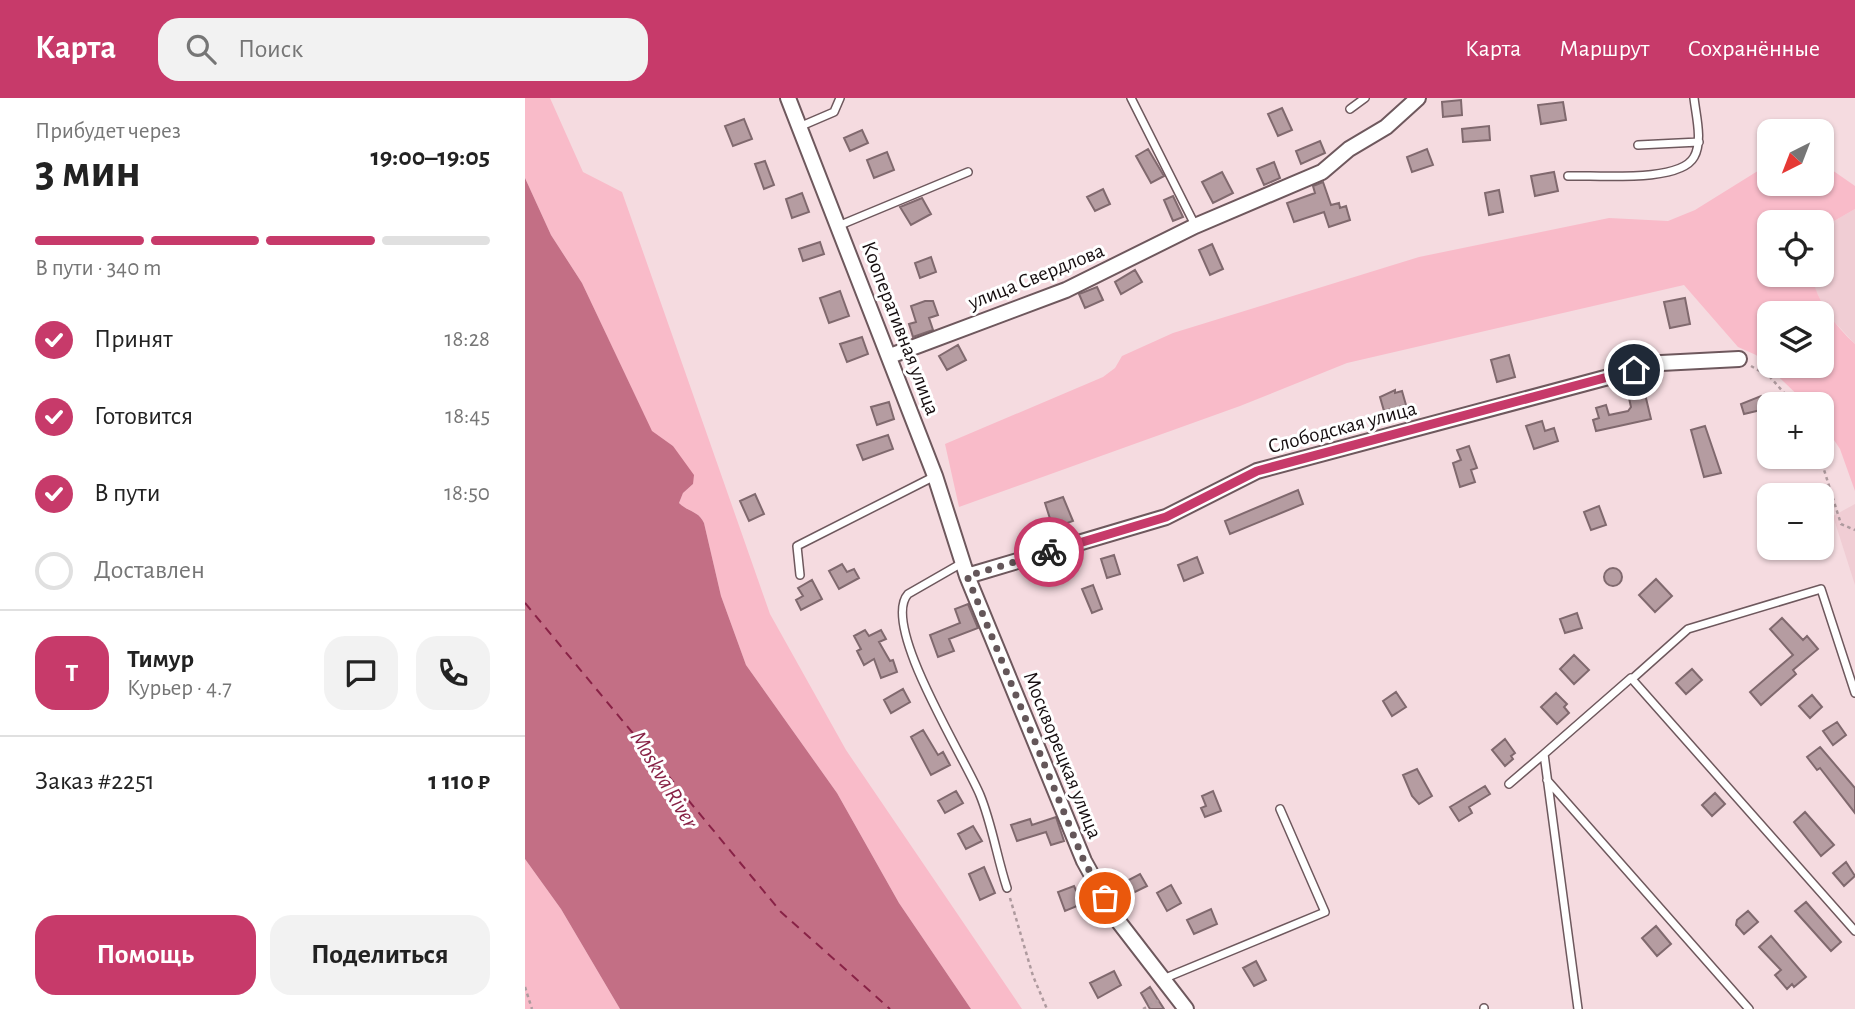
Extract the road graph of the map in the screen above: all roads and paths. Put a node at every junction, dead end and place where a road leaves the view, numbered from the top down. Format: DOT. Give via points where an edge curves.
graph roads {
  1 [pos="788,98"];
  2 [pos="840,98"];
  3 [pos="1131,98"];
  4 [pos="1365,98"];
  5 [pos="1418,98"];
  6 [pos="1693,98"];
  7 [pos="1350,109"];
  8 [pos="799,127"];
  9 [pos="1699,142"];
  10 [pos="1638,145"];
  11 [pos="968,172"];
  12 [pos="1568,176"];
  13 [pos="838,226"];
  14 [pos="1195,226"];
  15 [pos="890,356"];
  16 [pos="1739,359"];
  17 [pos="1783,392"];
  18 [pos="1823,469"];
  19 [pos="935,476"];
  20 [pos="1855,530"];
  21 [pos="965,569"];
  22 [pos="800,575"];
  23 [pos="1632,679"];
  24 [pos="1855,693"];
  25 [pos="1544,754"];
  26 [pos="1547,780"];
  27 [pos="1509,784"];
  28 [pos="1280,809"];
  29 [pos="1007,888"];
  30 [pos="1855,931"];
  31 [pos="1162,980"];
  32 [pos="525,987"];
  33 [pos="1173,992"];
  34 [pos="532,1009"];
  35 [pos="1047,1009"];
  36 [pos="1143,1009"];
  37 [pos="1187,1009"];
  38 [pos="1578,1009"];
  39 [pos="1749,1009"];
  1 -- 8 [label="street, Кооперативная улица"];
  2 -- 8 [label="lane" via="834,112"];
  3 -- 14 [label="lane"];
  4 -- 7 [label="lane"];
  5 -- 14 [label="street, улица Свердлова" via="1322,172"];
  6 -- 9 [label="lane"];
  8 -- 13 [label="street, Кооперативная улица"];
  9 -- 10 [label="lane"];
  9 -- 12 [label="lane" via="1694,158 1682,170"];
  11 -- 13 [label="lane"];
  13 -- 15 [label="street, Кооперативная улица"];
  14 -- 15 [label="street, улица Свердлова" via="1066,290"];
  15 -- 19 [label="street, Кооперативная улица"];
  16 -- 17 [label="path" via="1770,377"];
  16 -- 21 [label="street, Слободская улица" via="1661,363 1257,471 1166,517"];
  18 -- 20 [label="path" via="1842,524"];
  19 -- 21 [label="street, Кооперативная улица"];
  19 -- 22 [label="lane" via="797,546"];
  21 -- 29 [label="lane" via="908,594 901,601 900,621 923,681 981,796"];
  21 -- 31 [label="street, Москворецкая улица" via="1084,861 1115,917"];
  23 -- 24 [label="lane" via="1688,629 1821,589"];
  23 -- 25 [label="lane"];
  23 -- 30 [label="lane"];
  25 -- 26 [label="lane"];
  25 -- 27 [label="lane"];
  26 -- 38 [label="lane"];
  26 -- 39 [label="lane"];
  28 -- 31 [label="lane" via="1325,912"];
  29 -- 35 [label="path"];
  31 -- 33 [label="street, Москворецкая улица"];
  32 -- 34 [label="path"];
  33 -- 36 [label="path"];
  33 -- 37 [label="street, Москворецкая улица"];
}
